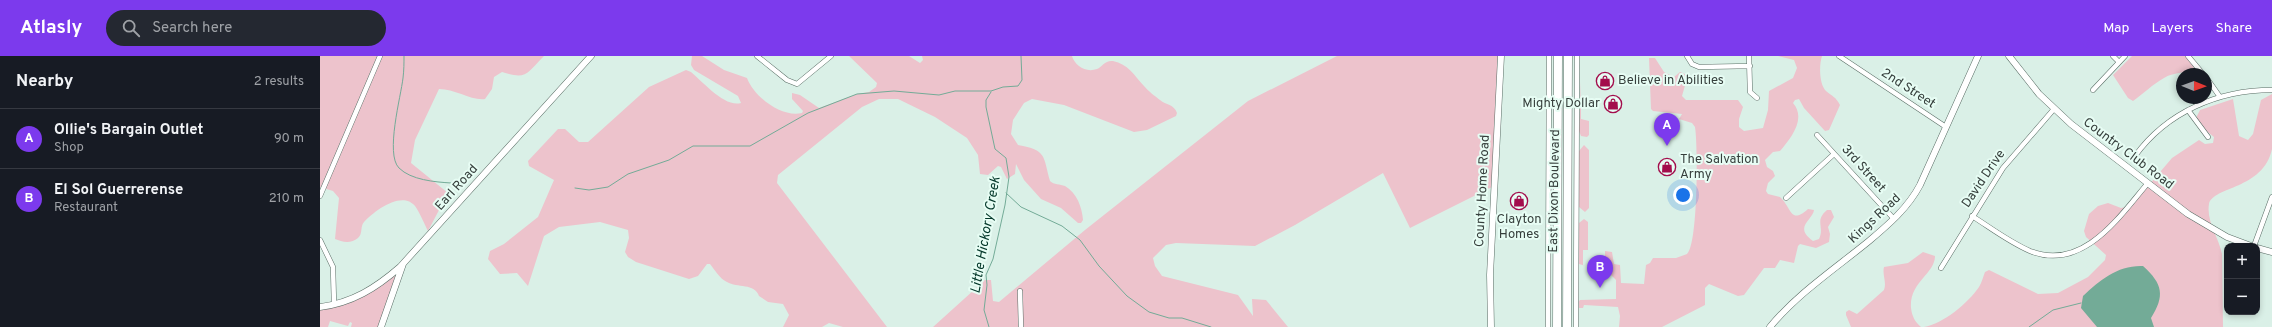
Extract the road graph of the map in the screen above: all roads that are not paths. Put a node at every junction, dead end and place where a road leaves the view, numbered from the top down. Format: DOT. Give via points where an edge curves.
graph roads {
  1 [pos="380,56"];
  2 [pos="591,56"];
  3 [pos="757,56"];
  4 [pos="831,56"];
  5 [pos="1500,56"];
  6 [pos="1549,56"];
  7 [pos="1558,56"];
  8 [pos="1568,56"];
  9 [pos="1578,56"];
  10 [pos="1687,56"];
  11 [pos="1750,56"];
  12 [pos="1839,56"];
  13 [pos="2009,56"];
  14 [pos="2113,56"];
  15 [pos="2125,56"];
  16 [pos="2188,56"];
  17 [pos="1975,57"];
  18 [pos="2119,62"];
  19 [pos="1750,66"];
  20 [pos="2199,68"];
  21 [pos="2212,86"];
  22 [pos="2093,90"];
  23 [pos="2272,90"];
  24 [pos="2220,97"];
  25 [pos="1757,98"];
  26 [pos="2054,109"];
  27 [pos="2188,110"];
  28 [pos="1946,127"];
  29 [pos="1817,135"];
  30 [pos="2208,137"];
  31 [pos="1568,143"];
  32 [pos="1577,144"];
  33 [pos="1834,154"];
  34 [pos="2135,156"];
  35 [pos="2148,183"];
  36 [pos="320,196"];
  37 [pos="2272,196"];
  38 [pos="1786,198"];
  39 [pos="1972,216"];
  40 [pos="1894,219"];
  41 [pos="320,240"];
  42 [pos="2244,243"];
  43 [pos="2254,243"];
  44 [pos="2260,249"];
  45 [pos="2272,252"];
  46 [pos="404,262"];
  47 [pos="1941,268"];
  48 [pos="1020,291"];
  49 [pos="334,304"];
  50 [pos="320,307"];
  51 [pos="381,327"];
  52 [pos="1020,327"];
  53 [pos="1490,327"];
  54 [pos="1548,327"];
  55 [pos="1557,327"];
  56 [pos="1567,327"];
  57 [pos="1576,327"];
  58 [pos="1770,327"];
  1 -- 36 [label="street"];
  2 -- 46 [label="street, Earl Road"];
  3 -- 4 [label="street" via="787,80 797,84"];
  5 -- 53 [label="street, County Home Road"];
  6 -- 54 [label="street, East Dixon Boulevard"];
  7 -- 55 [label="highway, East Dixon Boulevard"];
  8 -- 31 [label="highway, East Dixon Boulevard"];
  9 -- 32 [label="street, East Dixon Boulevard"];
  10 -- 19 [label="street" via="1692,64 1699,67"];
  11 -- 19 [label="street"];
  12 -- 28 [label="street, 2nd Street"];
  13 -- 26 [label="street, Country Club Road"];
  14 -- 18 [label="street"];
  15 -- 18 [label="street"];
  16 -- 20 [label="street"];
  17 -- 28 [label="street, Kings Road"];
  18 -- 22 [label="street"];
  19 -- 25 [label="street" via="1750,92"];
  21 -- 24 [label="street"];
  23 -- 24 [label="street" via="2254,90"];
  24 -- 27 [label="street"];
  26 -- 35 [label="street, Country Club Road"];
  26 -- 39 [label="street, David Drive" via="2010,159"];
  27 -- 30 [label="street"];
  27 -- 34 [label="street" via="2155,132"];
  28 -- 40 [label="street, Kings Road" via="1915,194"];
  29 -- 33 [label="street, 3rd Street"];
  31 -- 32 [label="street"];
  31 -- 56 [label="highway, East Dixon Boulevard"];
  32 -- 57 [label="street, East Dixon Boulevard"];
  33 -- 38 [label="street"];
  33 -- 40 [label="street, 3rd Street"];
  35 -- 39 [label="street" via="2098,239 2063,254 2046,254 2019,246"];
  35 -- 42 [label="street, Country Club Road" via="2200,222"];
  37 -- 43 [label="street"];
  39 -- 47 [label="street, David Drive"];
  40 -- 58 [label="street, Kings Road" via="1792,305"];
  41 -- 49 [label="street" via="333,267"];
  44 -- 45 [label="street"];
  46 -- 49 [label="street, Earl Road" via="368,292"];
  46 -- 51 [label="street"];
  48 -- 52 [label="street"];
  49 -- 50 [label="street, Earl Road"];
}
